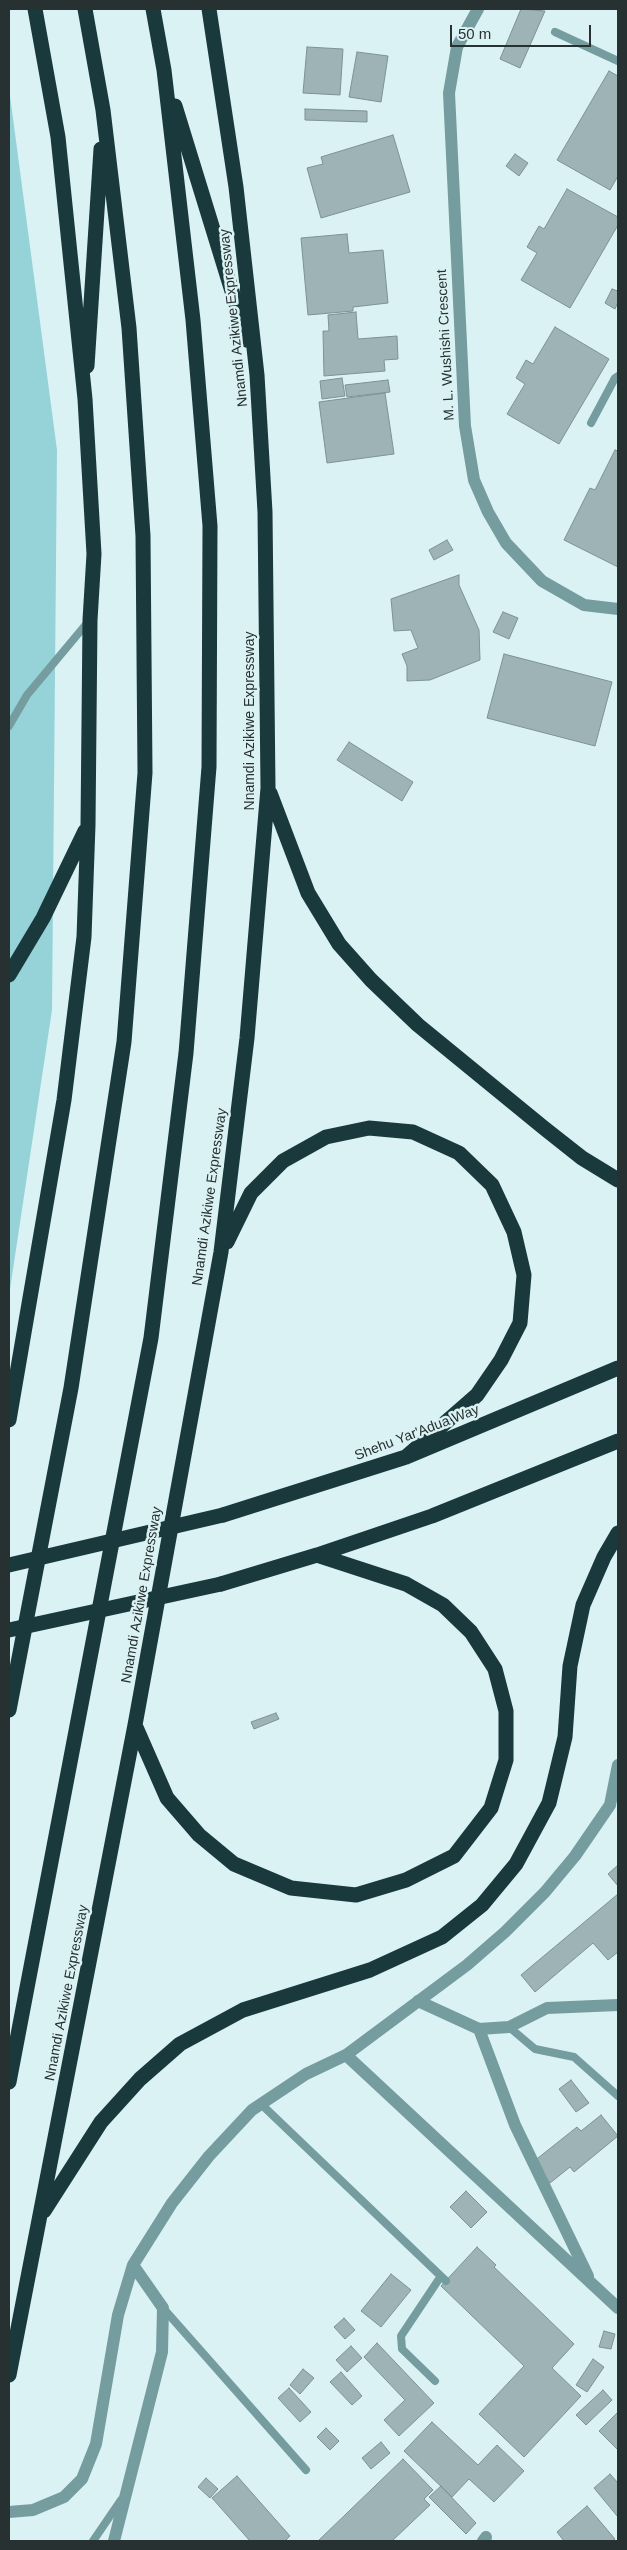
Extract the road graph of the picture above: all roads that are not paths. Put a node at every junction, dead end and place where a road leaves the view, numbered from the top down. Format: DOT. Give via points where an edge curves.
graph roads {
  1 [pos="35,9"];
  2 [pos="85,9"];
  3 [pos="153,9"];
  4 [pos="209,9"];
  5 [pos="478,9"];
  6 [pos="555,32"];
  7 [pos="618,61"];
  8 [pos="164,70"];
  9 [pos="103,110"];
  10 [pos="257,375"];
  11 [pos="618,376"];
  12 [pos="85,399"];
  13 [pos="591,423"];
  14 [pos="618,609"];
  15 [pos="90,620"];
  16 [pos="9,726"];
  17 [pos="268,788"];
  18 [pos="88,825"];
  19 [pos="9,975"];
  20 [pos="618,1180"];
  21 [pos="221,1252"];
  22 [pos="618,1368"];
  23 [pos="9,1418"];
  24 [pos="618,1441"];
  25 [pos="406,1457"];
  26 [pos="618,1533"];
  27 [pos="317,1555"];
  28 [pos="9,1565"];
  29 [pos="9,1630"];
  30 [pos="9,1710"];
  31 [pos="135,1724"];
  32 [pos="618,1765"];
  33 [pos="418,2001"];
  34 [pos="618,2004"];
  35 [pos="509,2026"];
  36 [pos="479,2029"];
  37 [pos="346,2055"];
  38 [pos="9,2082"];
  39 [pos="618,2096"];
  40 [pos="261,2104"];
  41 [pos="39,2219"];
  42 [pos="133,2264"];
  43 [pos="592,2283"];
  44 [pos="162,2308"];
  45 [pos="618,2308"];
  46 [pos="9,2375"];
  47 [pos="435,2381"];
  48 [pos="306,2470"];
  49 [pos="128,2490"];
  50 [pos="9,2512"];
  51 [pos="93,2541"];
  52 [pos="114,2541"];
  1 -- 12 [label="highway" via="58,137"];
  2 -- 9 [label="highway"];
  3 -- 8 [label="highway"];
  4 -- 10 [label="highway, Nnamdi Azikiwe Expressway" via="236,186"];
  5 -- 14 [label="street, M. L. Wushishi Crescent" via="457,47 449,94 465,426 474,480 506,543 542,581 584,605"];
  6 -- 7 [label="lane"];
  8 -- 10 [label="highway"];
  8 -- 38 [label="highway" via="193,320 210,526 209,777 186,1053 151,1338"];
  9 -- 12 [label="highway"];
  9 -- 30 [label="highway" via="129,328 143,536 145,773 124,1042 71,1388"];
  10 -- 17 [label="highway, Nnamdi Azikiwe Expressway" via="264,512"];
  11 -- 13 [label="lane"];
  12 -- 15 [label="highway" via="94,554"];
  15 -- 16 [label="lane" via="26,695"];
  15 -- 18 [label="highway"];
  17 -- 20 [label="highway" via="308,893 339,944 371,980 418,1025 544,1128 582,1158"];
  17 -- 21 [label="highway, Nnamdi Azikiwe Expressway" via="247,1038"];
  18 -- 19 [label="highway" via="43,918"];
  18 -- 23 [label="highway" via="84,937 64,1100"];
  21 -- 25 [label="highway" via="251,1193 283,1161 326,1137 369,1128 413,1132 459,1153 492,1185 514,1232 524,1275 520,1323 501,1360 477,1395"];
  21 -- 31 [label="highway, Nnamdi Azikiwe Expressway"];
  22 -- 25 [label="highway, Shehu Yar'Adua Way"];
  24 -- 27 [label="highway" via="432,1516"];
  25 -- 28 [label="highway, Shehu Yar'Adua Way, bridge" via="223,1515"];
  26 -- 41 [label="highway" via="583,1605 570,1666 565,1737 549,1803 516,1864 482,1905 442,1937 370,1970 244,2010 180,2044 140,2079 102,2122"];
  27 -- 29 [label="highway, bridge" via="221,1584"];
  27 -- 31 [label="highway" via="406,1584 442,1605 471,1632 495,1669 506,1711 506,1760 491,1808 454,1856 406,1880 356,1895 283,1885 234,1864 199,1835 167,1798"];
  31 -- 41 [label="highway, Nnamdi Azikiwe Expressway"];
  32 -- 33 [label="street" via="610,1805 545,1892 467,1965"];
  33 -- 36 [label="street"];
  33 -- 37 [label="street"];
  34 -- 35 [label="street" via="547,2008"];
  35 -- 36 [label="street"];
  35 -- 39 [label="lane" via="535,2049 574,2057"];
  36 -- 43 [label="street" via="515,2125"];
  37 -- 40 [label="street" via="306,2074"];
  37 -- 43 [label="street"];
  40 -- 42 [label="street" via="209,2156 177,2196"];
  40 -- 47 [label="lane" via="443,2278 401,2336 402,2350"];
  41 -- 46 [label="highway, Nnamdi Azikiwe Expressway"];
  42 -- 44 [label="street"];
  42 -- 50 [label="street" via="118,2315 96,2444 82,2478 64,2497 33,2510"];
  43 -- 45 [label="street"];
  44 -- 48 [label="lane"];
  44 -- 49 [label="street" via="162,2352"];
  49 -- 51 [label="lane"];
  49 -- 52 [label="street"];
}
